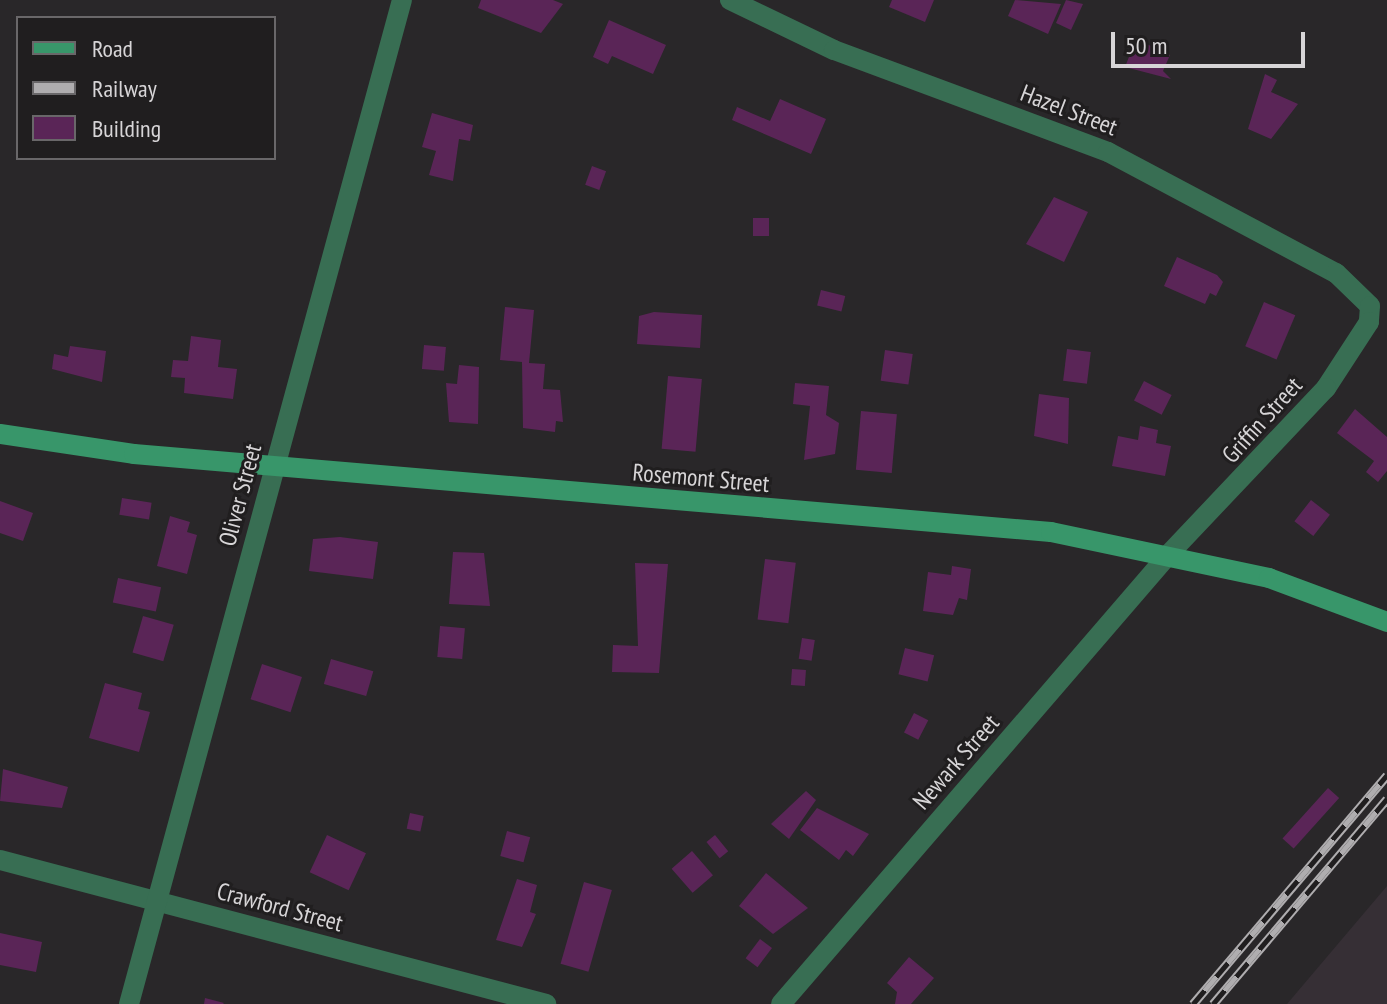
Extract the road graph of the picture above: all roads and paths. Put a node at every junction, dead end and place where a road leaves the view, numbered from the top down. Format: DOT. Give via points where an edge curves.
graph roads {
  1 [pos="402,0"];
  2 [pos="730,0"];
  3 [pos="1370,306"];
  4 [pos="0,434"];
  5 [pos="275,467"];
  6 [pos="1169,554"];
  7 [pos="1387,622"];
  8 [pos="0,860"];
  9 [pos="157,901"];
  10 [pos="129,1004"];
  11 [pos="546,1004"];
  12 [pos="781,1004"];
  1 -- 5 [label="street, Oliver Street"];
  2 -- 3 [label="street, Hazel Street" via="834,50 1108,152 1336,273"];
  3 -- 6 [label="street, Griffin Street" via="1369,322 1326,388"];
  4 -- 5 [label="main road, Rosemont Street"];
  5 -- 6 [label="main road, Rosemont Street" via="1051,532"];
  5 -- 9 [label="street, Oliver Street"];
  6 -- 7 [label="main road, Rosemont Street" via="1269,578"];
  6 -- 12 [label="street, Newark Street"];
  8 -- 9 [label="street, Crawford Street"];
  9 -- 10 [label="street, Oliver Street"];
  9 -- 11 [label="street, Crawford Street"];
}
